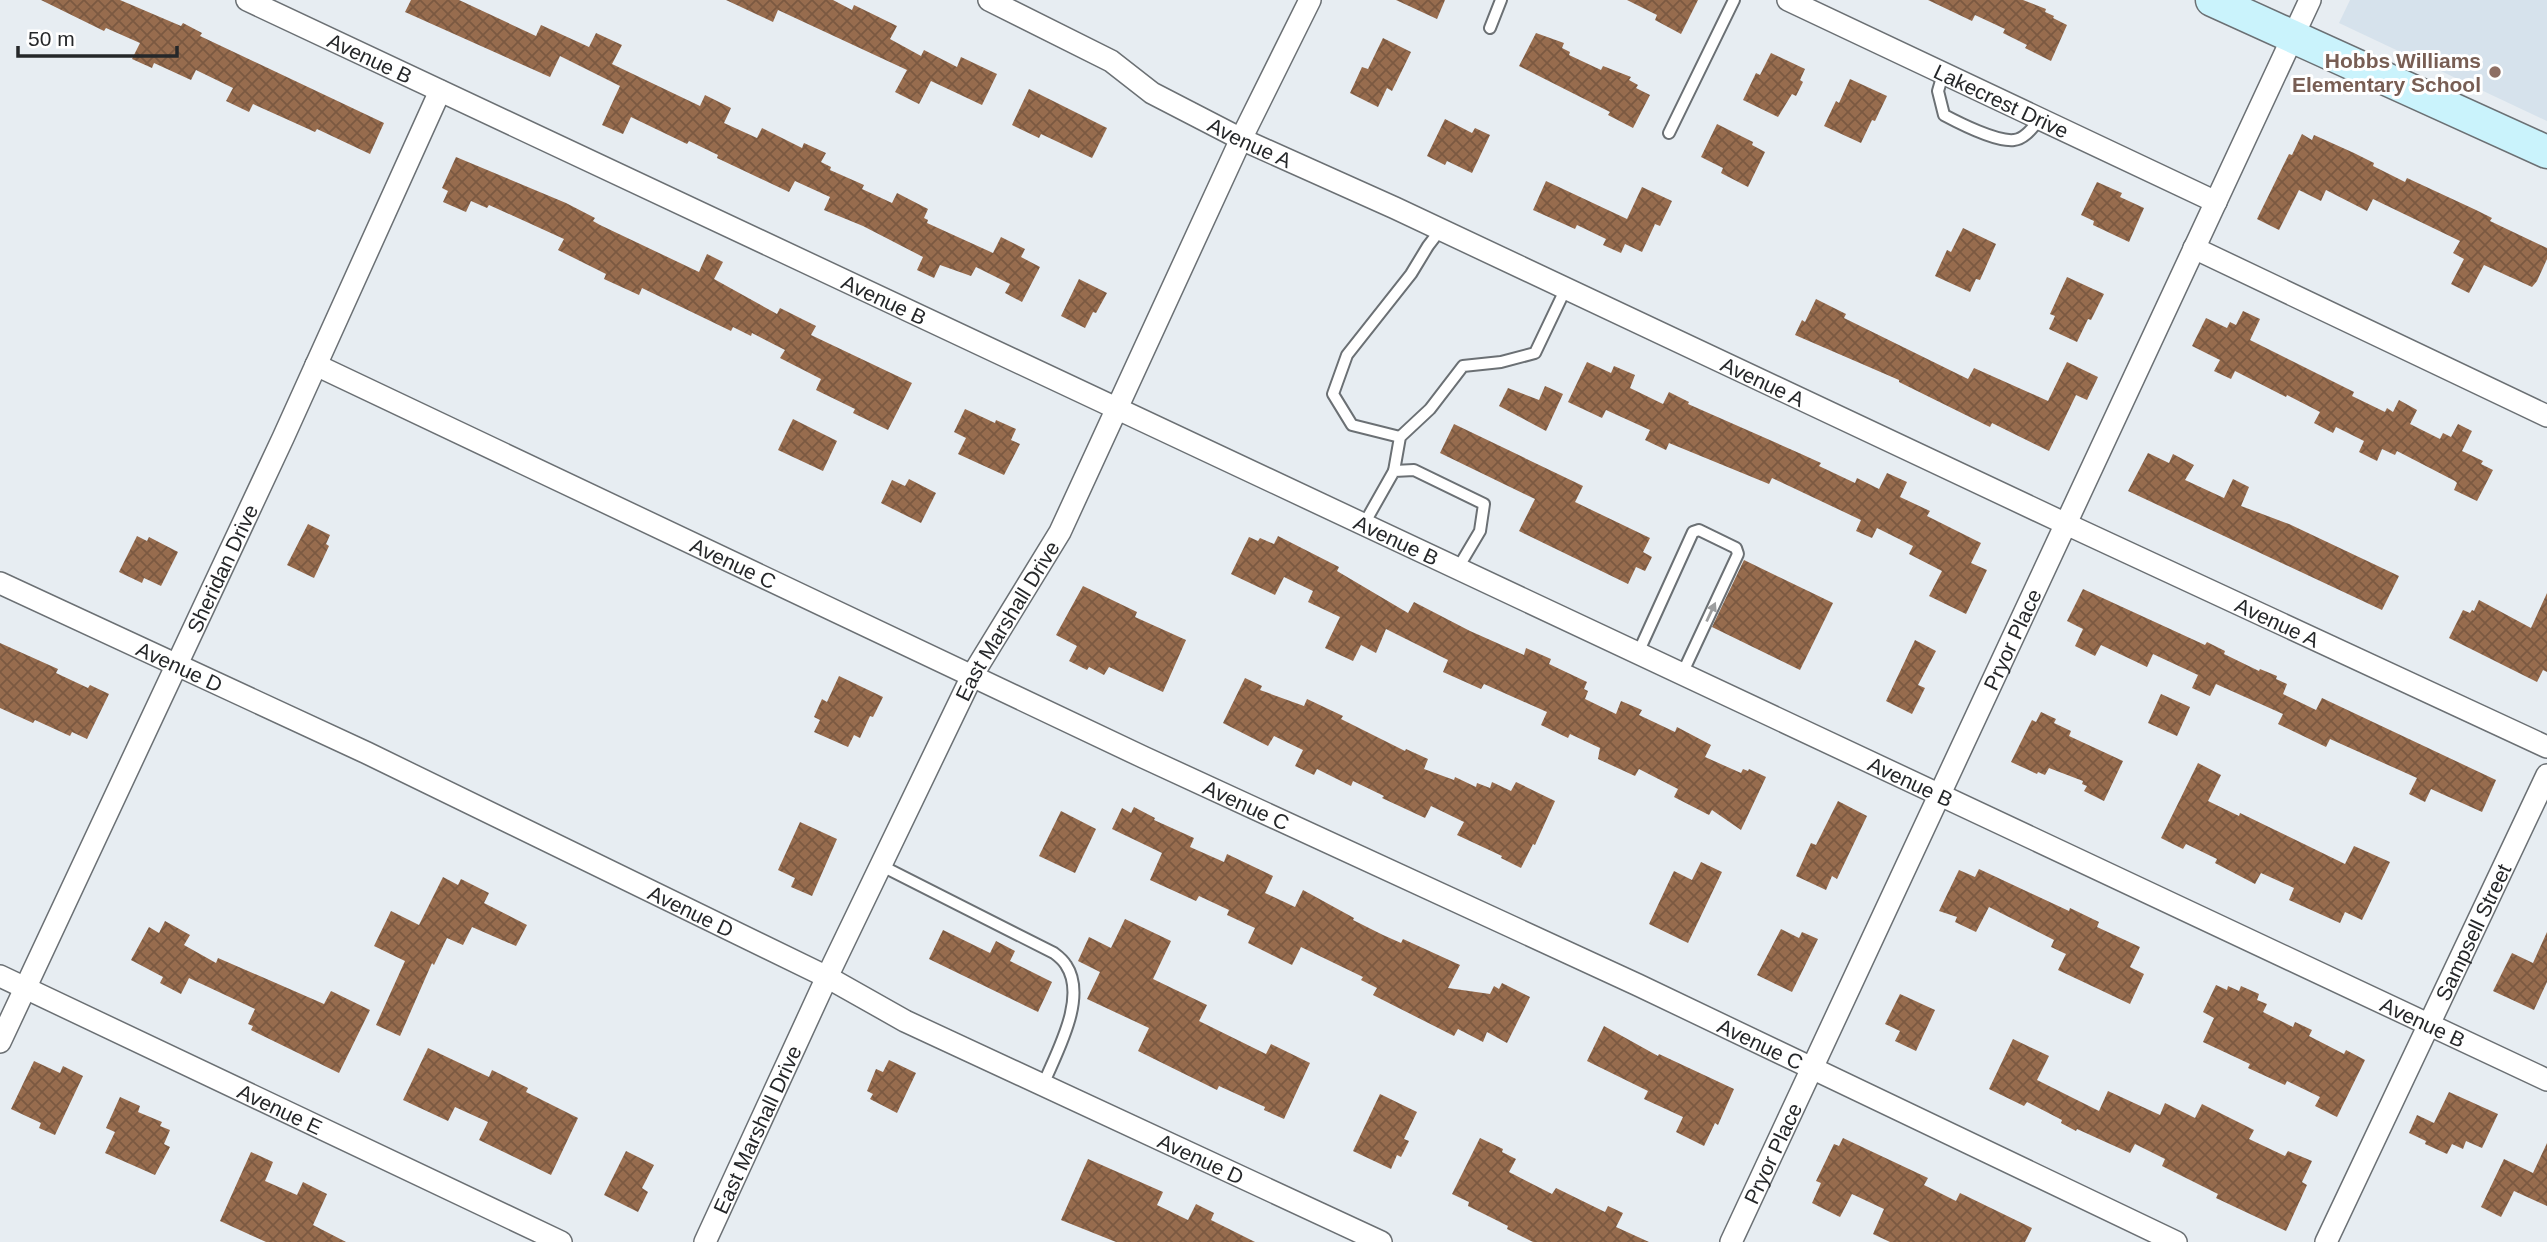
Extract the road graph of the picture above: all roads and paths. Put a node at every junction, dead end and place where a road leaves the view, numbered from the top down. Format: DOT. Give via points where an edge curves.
graph roads {
  1 [pos="247,0"];
  2 [pos="989,0"];
  3 [pos="1310,0"];
  4 [pos="1501,0"];
  5 [pos="1734,0"];
  6 [pos="1787,0"];
  7 [pos="2213,0"];
  8 [pos="2310,0"];
  9 [pos="1490,29"];
  10 [pos="2293,37"];
  11 [pos="1943,74"];
  12 [pos="440,91"];
  13 [pos="2040,119"];
  14 [pos="1669,133"];
  15 [pos="1241,139"];
  16 [pos="2547,152"];
  17 [pos="2216,202"];
  18 [pos="1441,229"];
  19 [pos="2194,248"];
  20 [pos="1566,288"];
  21 [pos="316,365"];
  22 [pos="1117,410"];
  23 [pos="2547,416"];
  24 [pos="1400,437"];
  25 [pos="1394,471"];
  26 [pos="2064,523"];
  27 [pos="1364,524"];
  28 [pos="1458,568"];
  29 [pos="0,583"];
  30 [pos="1638,653"];
  31 [pos="176,666"];
  32 [pos="973,674"];
  33 [pos="1682,674"];
  34 [pos="2547,747"];
  35 [pos="2547,775"];
  36 [pos="1939,795"];
  37 [pos="882,866"];
  38 [pos="0,976"];
  39 [pos="827,977"];
  40 [pos="26,987"];
  41 [pos="2428,1025"];
  42 [pos="0,1042"];
  43 [pos="1811,1068"];
  44 [pos="2547,1080"];
  45 [pos="1042,1085"];
  46 [pos="561,1242"];
  47 [pos="705,1242"];
  48 [pos="1381,1242"];
  49 [pos="1731,1242"];
  50 [pos="2176,1242"];
  51 [pos="2326,1242"];
  1 -- 12 [label="street, Avenue B"];
  2 -- 15 [label="street, Avenue A" via="1111,61 1152,93"];
  3 -- 15 [label="street, East Marshall Drive"];
  4 -- 9 [label="lane"];
  5 -- 14 [label="lane"];
  6 -- 11 [label="street, Lakecrest Drive"];
  7 -- 10 [label="street"];
  8 -- 10 [label="street, Pryor Place"];
  10 -- 16 [label="street"];
  10 -- 17 [label="street, Pryor Place"];
  11 -- 13 [label="street, Lakecrest Drive"];
  11 -- 13 [label="lane" via="1938,91 1944,115 1979,132 2013,141"];
  12 -- 21 [label="street, Sheridan Drive"];
  12 -- 22 [label="street, Avenue B"];
  13 -- 17 [label="street, Lakecrest Drive"];
  15 -- 18 [label="street, Avenue A"];
  15 -- 22 [label="street, East Marshall Drive"];
  17 -- 19 [label="street, Pryor Place"];
  18 -- 20 [label="street, Avenue A"];
  18 -- 24 [label="lane" via="1347,355 1333,394 1352,425"];
  19 -- 23 [label="street"];
  19 -- 26 [label="street, Pryor Place"];
  20 -- 24 [label="lane" via="1535,353 1463,366 1430,409"];
  20 -- 26 [label="street, Avenue A"];
  21 -- 31 [label="street, Sheridan Drive"];
  21 -- 32 [label="street, Avenue C"];
  22 -- 27 [label="street, Avenue B"];
  22 -- 32 [label="street, East Marshall Drive" via="1060,532"];
  24 -- 25 [label="lane"];
  25 -- 27 [label="lane"];
  25 -- 28 [label="lane" via="1415,470 1484,504 1480,531"];
  26 -- 34 [label="street, Avenue A"];
  26 -- 36 [label="street, Pryor Place"];
  27 -- 28 [label="street, Avenue B"];
  28 -- 30 [label="street, Avenue B"];
  29 -- 31 [label="street, Avenue D"];
  30 -- 33 [label="street, Avenue B"];
  33 -- 30 [label="lane, one-way" via="1738,554 1735,548 1699,530 1693,532"];
  31 -- 39 [label="street, Avenue D" via="367,753"];
  31 -- 40 [label="street, Sheridan Drive"];
  32 -- 37 [label="street, East Marshall Drive"];
  32 -- 43 [label="street, Avenue C"];
  33 -- 36 [label="street, Avenue B"];
  35 -- 41 [label="street, Sampsell Street"];
  36 -- 41 [label="street, Avenue B"];
  36 -- 43 [label="street, Pryor Place"];
  37 -- 39 [label="street, East Marshall Drive"];
  37 -- 45 [label="lane" via="1054,953 1067,965 1073,990 1070,1020"];
  38 -- 40 [label="street, Avenue E"];
  39 -- 45 [label="street, Avenue D" via="905,1021"];
  39 -- 47 [label="street, East Marshall Drive"];
  40 -- 42 [label="street, Sheridan Drive"];
  40 -- 46 [label="street, Avenue E"];
  41 -- 44 [label="street, Avenue B"];
  41 -- 51 [label="street, Sampsell Street"];
  43 -- 49 [label="street, Pryor Place"];
  43 -- 50 [label="street, Avenue C"];
  45 -- 48 [label="street, Avenue D"];
}
